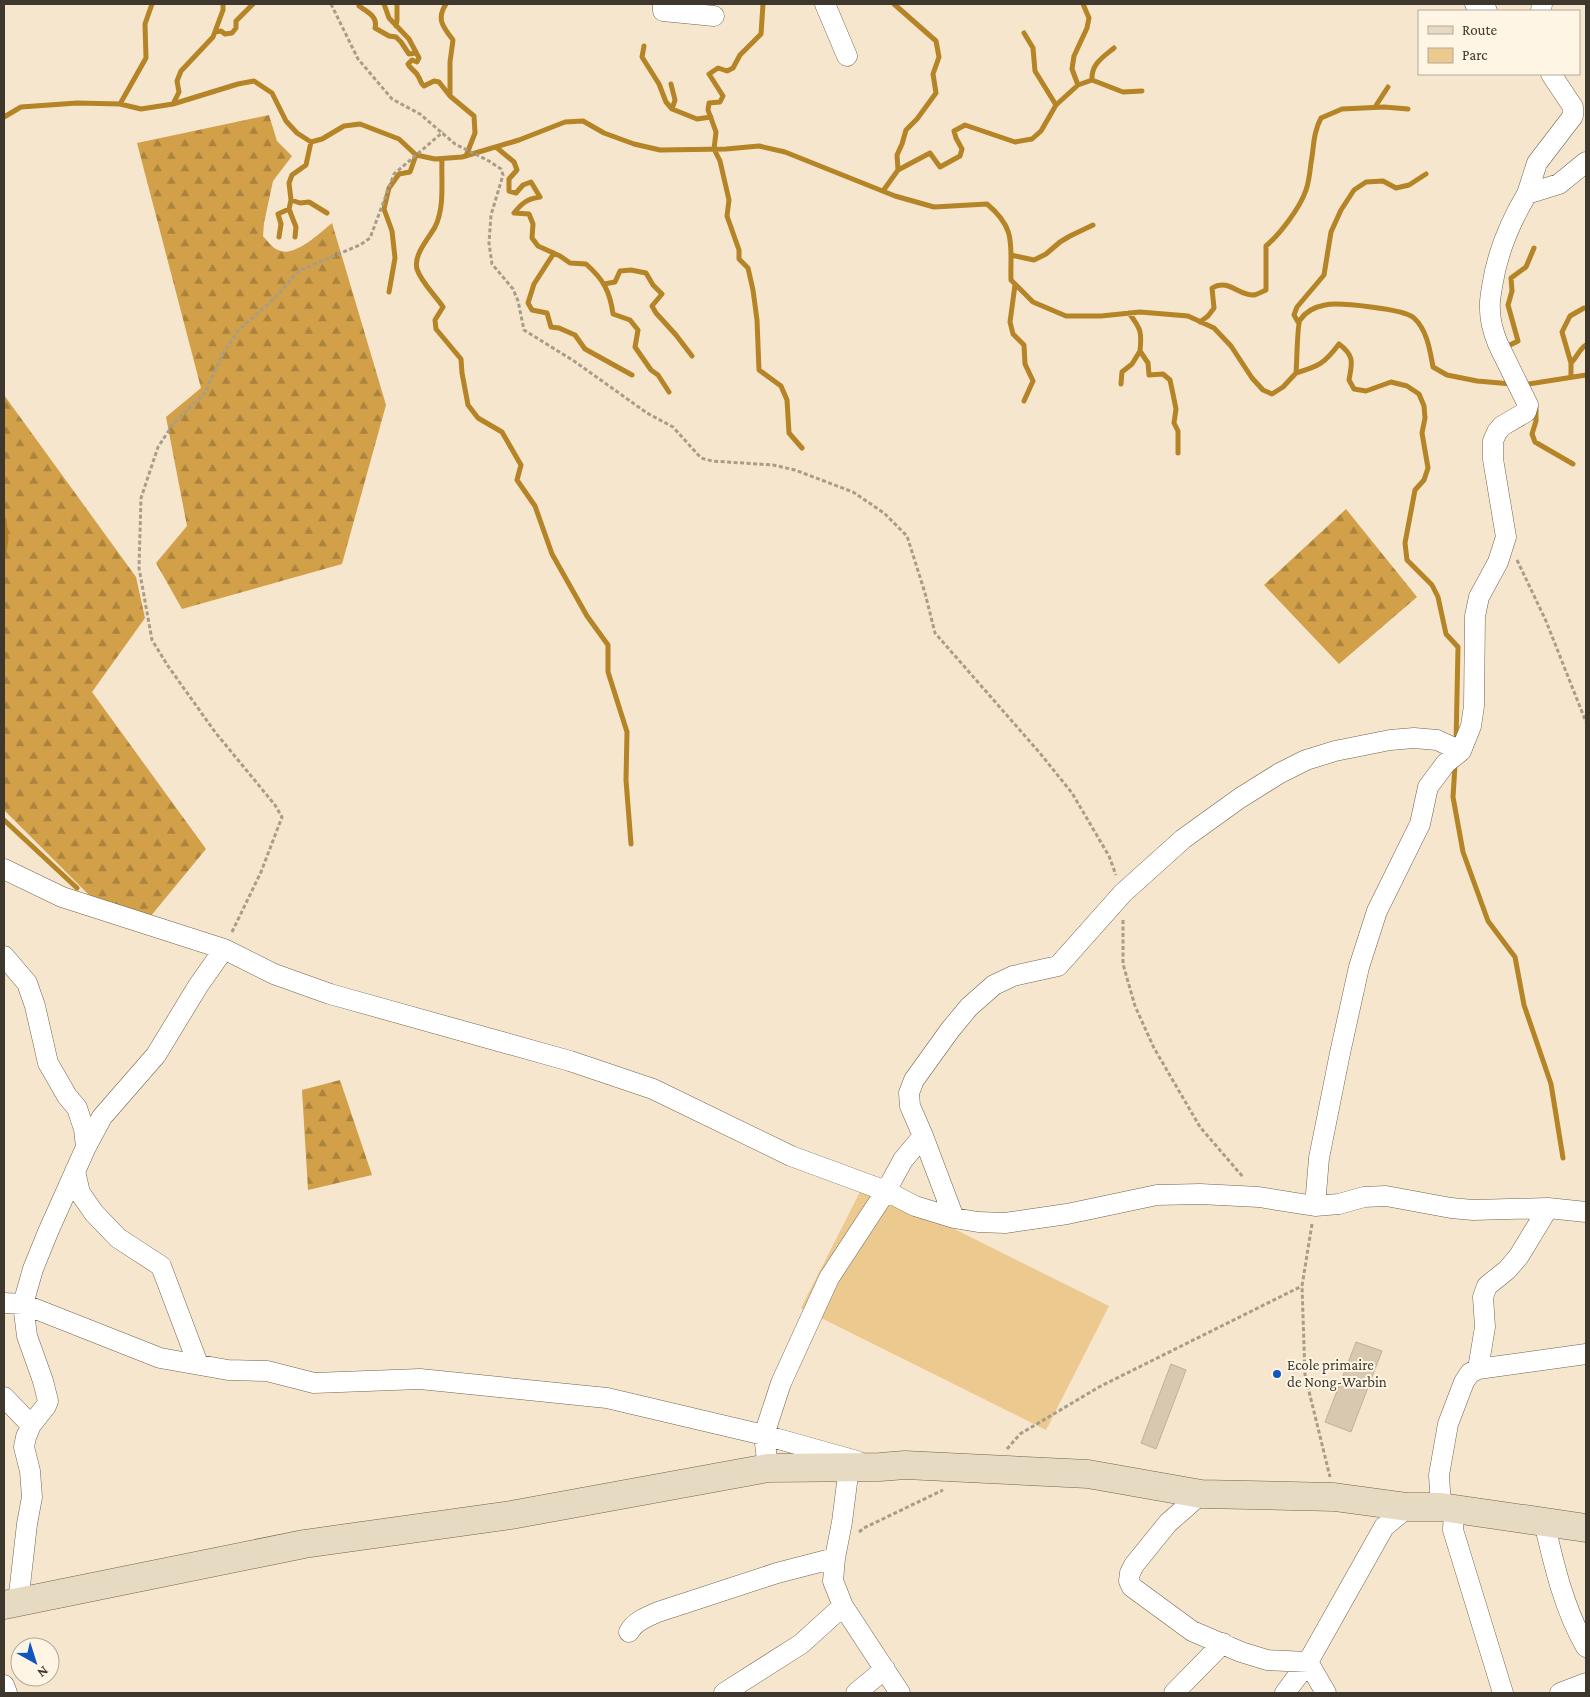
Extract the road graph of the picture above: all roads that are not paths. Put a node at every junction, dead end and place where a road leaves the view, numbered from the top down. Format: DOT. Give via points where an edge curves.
graph roads {
  1 [pos="663,4"];
  2 [pos="825,4"];
  3 [pos="714,16"];
  4 [pos="847,56"];
  5 [pos="1552,75"];
  6 [pos="1586,162"];
  7 [pos="1527,194"];
  8 [pos="1461,751"];
  9 [pos="4,870"];
  10 [pos="224,949"];
  11 [pos="4,956"];
  12 [pos="923,1136"];
  13 [pos="86,1147"];
  14 [pos="75,1171"];
  15 [pos="886,1191"];
  16 [pos="1314,1206"];
  17 [pos="1548,1208"];
  18 [pos="1586,1212"];
  19 [pos="954,1218"];
  20 [pos="14,1304"];
  21 [pos="1586,1354"];
  22 [pos="198,1364"];
  23 [pos="1478,1369"];
  24 [pos="4,1397"];
  25 [pos="31,1425"];
  26 [pos="764,1435"];
  27 [pos="849,1467"];
  28 [pos="880,1467"];
  29 [pos="768,1468"];
  30 [pos="1201,1494"];
  31 [pos="1408,1507"];
  32 [pos="1447,1508"];
  33 [pos="1544,1522"];
  34 [pos="1586,1528"];
  35 [pos="834,1558"];
  36 [pos="11,1604"];
  37 [pos="843,1606"];
  38 [pos="629,1632"];
  39 [pos="1223,1643"];
  40 [pos="1586,1647"];
  41 [pos="1308,1662"];
  42 [pos="885,1669"];
  43 [pos="1586,1683"];
  44 [pos="4,1685"];
  45 [pos="7,1693"];
  46 [pos="724,1693"];
  47 [pos="856,1693"];
  48 [pos="900,1693"];
  49 [pos="1174,1693"];
  50 [pos="1285,1693"];
  51 [pos="1326,1693"];
  52 [pos="1503,1693"];
  53 [pos="1560,1693"];
  1 -- 3 [label="street" via="663,11"];
  2 -- 4 [label="street"];
  5 -- 7 [label="street" via="1573,106 1573,116 1538,163"];
  6 -- 7 [label="street" via="1559,184"];
  7 -- 8 [label="street" via="1503,240 1495,268 1490,310 1498,344 1528,404 1526,412 1499,429 1493,441 1506,537 1498,562 1479,597 1474,706 1471,726"];
  8 -- 12 [label="street" via="1437,740 1414,738 1335,751 1280,772 1240,798 1183,839 1123,893 1058,966 1012,976 994,985 969,1008 914,1080 909,1093 910,1106"];
  8 -- 16 [label="street" via="1446,763 1428,787 1420,824 1376,911 1359,967 1340,1053 1319,1158"];
  9 -- 10 [label="street" via="62,897"];
  10 -- 13 [label="street" via="156,1054 102,1117"];
  10 -- 15 [label="street" via="274,974 330,994 570,1061 653,1089 791,1156"];
  11 -- 13 [label="street" via="27,984 48,1062 77,1108"];
  12 -- 15 [label="street" via="903,1160"];
  12 -- 19 [label="street"];
  13 -- 14 [label="street"];
  14 -- 20 [label="street"];
  14 -- 22 [label="street" via="80,1193 94,1213 118,1238 161,1266"];
  15 -- 19 [label="street" via="915,1206"];
  15 -- 26 [label="street" via="829,1278 781,1383"];
  16 -- 17 [label="street" via="1386,1196 1473,1210"];
  16 -- 19 [label="street" via="1259,1197 1157,1195 1005,1223"];
  17 -- 18 [label="street"];
  17 -- 23 [label="street" via="1519,1256 1487,1286 1483,1297 1485,1327"];
  20 -- 22 [label="street" via="160,1358"];
  20 -- 25 [label="street" via="44,1381 48,1401"];
  21 -- 23 [label="street"];
  22 -- 26 [label="street" via="228,1370 267,1371 314,1383 420,1378 607,1398"];
  23 -- 32 [label="street" via="1470,1372 1464,1382 1448,1424 1439,1474"];
  24 -- 25 [label="street"];
  25 -- 36 [label="street" via="24,1447 32,1496"];
  26 -- 28 [label="street"];
  26 -- 29 [label="street"];
  27 -- 28 [label="street"];
  27 -- 29 [label="street"];
  27 -- 35 [label="street"];
  28 -- 30 [label="street" via="905,1465 1088,1474"];
  29 -- 36 [label="street" via="510,1515 304,1544"];
  30 -- 31 [label="street" via="1334,1497"];
  30 -- 39 [label="street" via="1168,1523 1134,1564 1129,1580 1138,1592 1192,1631"];
  31 -- 32 [label="street"];
  31 -- 41 [label="street" via="1384,1527"];
  32 -- 33 [label="street"];
  32 -- 52 [label="street"];
  33 -- 34 [label="street"];
  33 -- 40 [label="street" via="1559,1584"];
  35 -- 37 [label="street" via="833,1581"];
  35 -- 38 [label="street" via="658,1612 642,1619"];
  37 -- 42 [label="street"];
  37 -- 46 [label="street" via="801,1644"];
  39 -- 41 [label="street" via="1267,1660"];
  39 -- 49 [label="street"];
  41 -- 50 [label="street"];
  41 -- 51 [label="street"];
  42 -- 47 [label="street"];
  42 -- 48 [label="street"];
  43 -- 53 [label="street"];
  44 -- 45 [label="street"];
}
